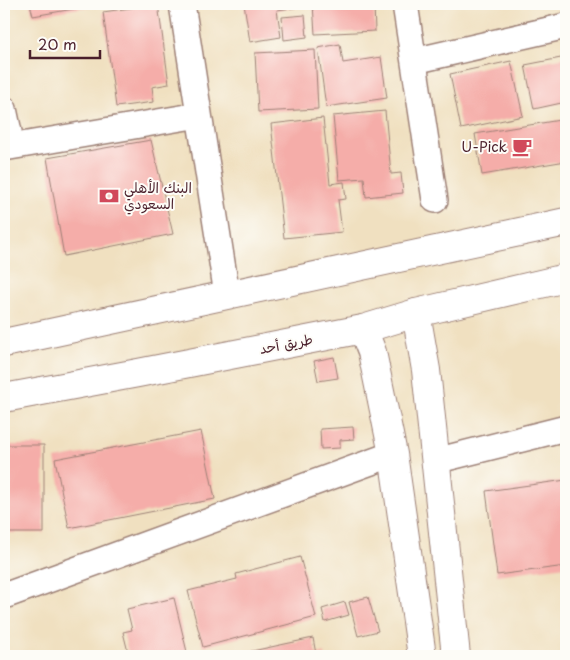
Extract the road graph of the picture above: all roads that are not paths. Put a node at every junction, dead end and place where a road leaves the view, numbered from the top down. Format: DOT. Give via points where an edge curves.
graph roads {
  1 [pos="182,4"];
  2 [pos="405,4"];
  3 [pos="566,26"];
  4 [pos="414,61"];
  5 [pos="4,109"];
  6 [pos="199,115"];
  7 [pos="8,147"];
  8 [pos="435,200"];
  9 [pos="566,222"];
  10 [pos="566,278"];
  11 [pos="226,295"];
  12 [pos="416,313"];
  13 [pos="363,329"];
  14 [pos="4,343"];
  15 [pos="4,398"];
  16 [pos="566,428"];
  17 [pos="393,454"];
  18 [pos="435,461"];
  19 [pos="4,596"];
  20 [pos="422,656"];
  21 [pos="456,656"];
  1 -- 6 [label="street"];
  2 -- 4 [label="street"];
  3 -- 4 [label="street"];
  4 -- 8 [label="street"];
  5 -- 7 [label="street"];
  6 -- 7 [label="street"];
  6 -- 11 [label="street"];
  9 -- 11 [label="main road"];
  10 -- 12 [label="main road, طريق أحد"];
  11 -- 14 [label="main road"];
  12 -- 13 [label="main road, طريق أحد"];
  12 -- 18 [label="main road" via="426,370"];
  13 -- 15 [label="main road, طريق أحد"];
  13 -- 17 [label="main road" via="372,352"];
  16 -- 18 [label="street"];
  17 -- 19 [label="street"];
  17 -- 20 [label="main road"];
  18 -- 21 [label="main road"];
}
